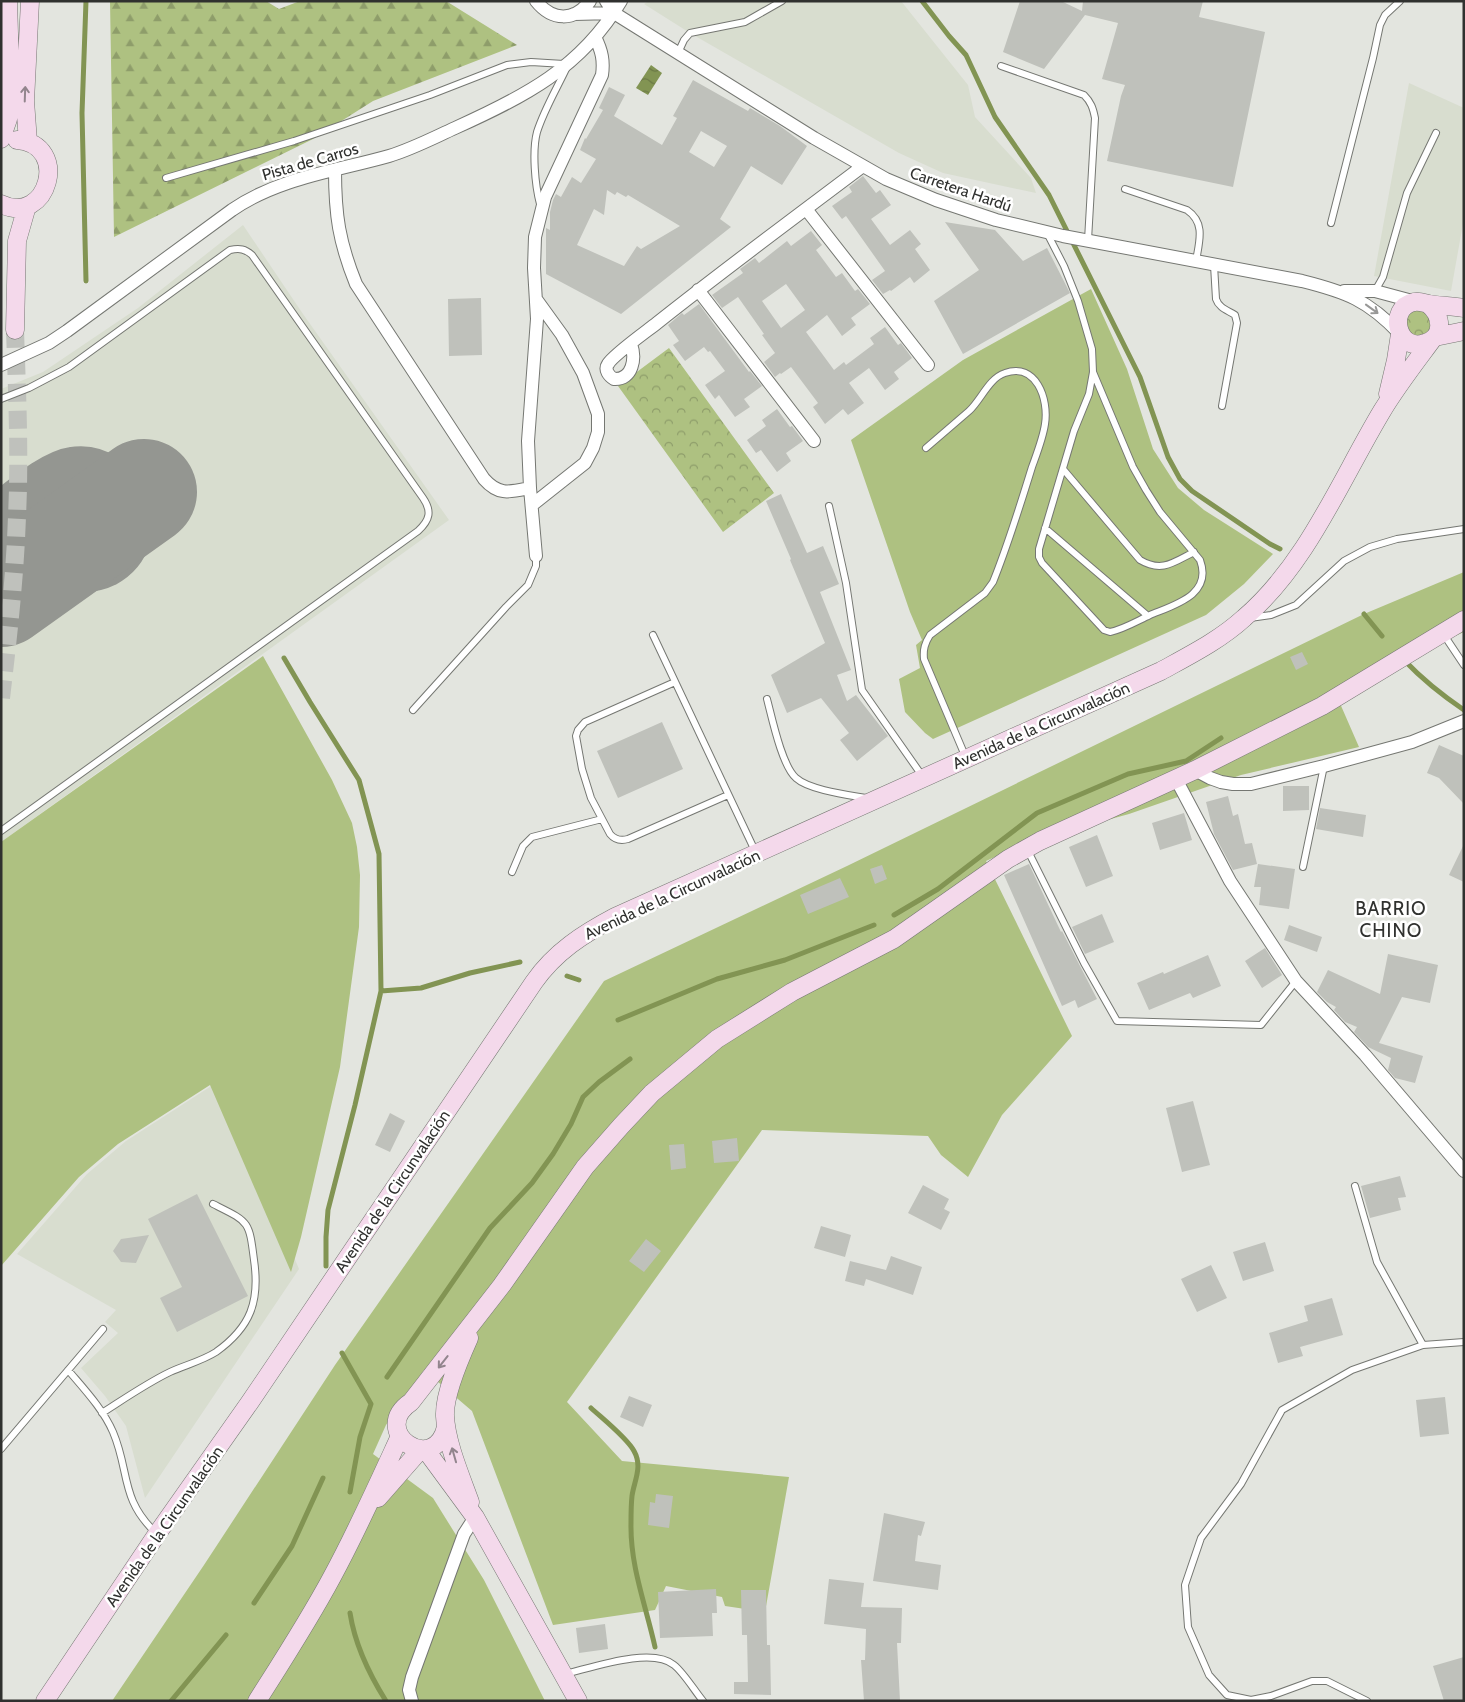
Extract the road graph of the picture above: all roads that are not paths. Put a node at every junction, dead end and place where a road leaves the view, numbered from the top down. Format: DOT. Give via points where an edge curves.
graph roads {
  1 [pos="8,1"];
  2 [pos="30,1"];
  3 [pos="536,1"];
  4 [pos="590,1"];
  5 [pos="606,1"];
  6 [pos="621,1"];
  7 [pos="782,1"];
  8 [pos="1400,1"];
  9 [pos="614,13"];
  10 [pos="574,14"];
  11 [pos="595,37"];
  12 [pos="678,54"];
  13 [pos="568,64"];
  14 [pos="1001,66"];
  15 [pos="1436,133"];
  16 [pos="1,141"];
  17 [pos="28,142"];
  18 [pos="863,166"];
  19 [pos="335,170"];
  20 [pos="166,178"];
  21 [pos="1125,189"];
  22 [pos="3,205"];
  23 [pos="27,206"];
  24 [pos="541,208"];
  25 [pos="806,209"];
  26 [pos="1330,223"];
  27 [pos="1046,232"];
  28 [pos="1084,240"];
  29 [pos="17,241"];
  30 [pos="1196,261"];
  31 [pos="1214,265"];
  32 [pos="698,290"];
  33 [pos="1339,290"];
  34 [pos="1375,291"];
  35 [pos="536,299"];
  36 [pos="1422,303"];
  37 [pos="1464,308"];
  38 [pos="15,330"];
  39 [pos="1464,331"];
  40 [pos="1400,334"];
  41 [pos="1434,338"];
  42 [pos="630,344"];
  43 [pos="1,365"];
  44 [pos="928,366"];
  45 [pos="1094,372"];
  46 [pos="1,399"];
  47 [pos="1222,406"];
  48 [pos="1382,411"];
  49 [pos="814,441"];
  50 [pos="926,448"];
  51 [pos="1063,469"];
  52 [pos="530,488"];
  53 [pos="532,505"];
  54 [pos="829,506"];
  55 [pos="1045,528"];
  56 [pos="1464,529"];
  57 [pos="1194,552"];
  58 [pos="536,556"];
  59 [pos="1148,616"];
  60 [pos="1245,618"];
  61 [pos="1464,620"];
  62 [pos="1441,632"];
  63 [pos="653,635"];
  64 [pos="1464,665"];
  65 [pos="675,682"];
  66 [pos="766,699"];
  67 [pos="412,710"];
  68 [pos="1464,721"];
  69 [pos="966,759"];
  70 [pos="1324,766"];
  71 [pos="1195,770"];
  72 [pos="924,778"];
  73 [pos="1176,778"];
  74 [pos="728,795"];
  75 [pos="875,800"];
  76 [pos="602,819"];
  77 [pos="1,831"];
  78 [pos="1027,848"];
  79 [pos="756,854"];
  80 [pos="1303,867"];
  81 [pos="512,872"];
  82 [pos="1296,981"];
  83 [pos="1464,1172"];
  84 [pos="1355,1186"];
  85 [pos="213,1204"];
  86 [pos="484,1310"];
  87 [pos="103,1328"];
  88 [pos="1464,1342"];
  89 [pos="1423,1345"];
  90 [pos="68,1370"];
  91 [pos="411,1402"];
  92 [pos="102,1413"];
  93 [pos="446,1422"];
  94 [pos="400,1436"];
  95 [pos="1,1449"];
  96 [pos="423,1449"];
  97 [pos="475,1517"];
  98 [pos="359,1524"];
  99 [pos="156,1534"];
  100 [pos="562,1675"];
  101 [pos="45,1701"];
  102 [pos="257,1701"];
  103 [pos="412,1701"];
  104 [pos="578,1701"];
  105 [pos="703,1701"];
  106 [pos="1366,1701"];
  1 -- 16 [label="main road" via="11,99"];
  17 -- 2 [label="main road, one-way" via="25,101"];
  3 -- 10 [label="street" via="557,16"];
  4 -- 10 [label="street"];
  5 -- 9 [label="street, Carretera Hardú"];
  6 -- 9 [label="street, Pista de Carros"];
  7 -- 12 [label="lane" via="743,22 690,34"];
  8 -- 26 [label="lane" via="1385,15 1380,25"];
  9 -- 10 [label="street"];
  9 -- 11 [label="street, Pista de Carros"];
  9 -- 12 [label="street, Carretera Hardú"];
  11 -- 13 [label="street, Pista de Carros"];
  11 -- 24 [label="street" via="604,62 602,75"];
  12 -- 18 [label="street, Carretera Hardú"];
  13 -- 19 [label="street, Pista de Carros" via="504,105 425,141 390,156"];
  13 -- 20 [label="lane" via="531,62 502,67 294,141"];
  13 -- 24 [label="lane" via="537,134 536,192"];
  14 -- 28 [label="lane" via="1084,96 1094,109"];
  15 -- 34 [label="lane" via="1408,193 1383,277"];
  16 -- 17 [label="main road"];
  17 -- 23 [label="main road" via="45,156 49,178 40,197"];
  18 -- 25 [label="street"];
  18 -- 27 [label="street, Carretera Hardú" via="961,209"];
  19 -- 43 [label="street, Pista de Carros" via="276,186 244,201 74,327 49,343"];
  19 -- 52 [label="street" via="339,231 356,284 484,479 497,490"];
  21 -- 30 [label="lane" via="1194,214 1200,227"];
  22 -- 23 [label="main road" via="12,208"];
  22 -- 29 [label="main road"];
  23 -- 29 [label="main road"];
  24 -- 35 [label="street" via="534,252"];
  25 -- 32 [label="street"];
  25 -- 44 [label="street"];
  27 -- 28 [label="street, Carretera Hardú"];
  27 -- 45 [label="lane" via="1078,301 1092,349"];
  28 -- 30 [label="street, Carretera Hardú"];
  29 -- 38 [label="main road"];
  30 -- 31 [label="street, Carretera Hardú"];
  31 -- 33 [label="street, Carretera Hardú"];
  31 -- 47 [label="lane" via="1216,299 1221,308 1234,314 1237,323"];
  32 -- 42 [label="street"];
  32 -- 49 [label="street"];
  33 -- 34 [label="street, Carretera Hardú"];
  33 -- 40 [label="street, Carretera Hardú, one-way" via="1372,308"];
  34 -- 36 [label="street, Carretera Hardú"];
  35 -- 52 [label="street" via="528,441"];
  35 -- 53 [label="street" via="562,334 583,373 598,414 598,432 584,463"];
  36 -- 37 [label="main road"];
  36 -- 40 [label="main road" via="1409,304 1400,314"];
  36 -- 41 [label="main road" via="1438,315 1439,330"];
  39 -- 41 [label="main road"];
  40 -- 41 [label="main road" via="1418,344"];
  40 -- 48 [label="main road"];
  41 -- 48 [label="main road"];
  45 -- 51 [label="lane"];
  45 -- 57 [label="lane" via="1133,467 1160,512"];
  46 -- 77 [label="lane" via="69,367 230,250 246,250 423,498 429,516 418,531"];
  48 -- 60 [label="main road, Avenida de la Circunvalación" via="1311,536 1272,591"];
  50 -- 69 [label="lane" via="1004,373 1027,372 1037,383 1045,402 1045,424 993,582 985,593 930,635 923,650"];
  51 -- 55 [label="lane"];
  51 -- 57 [label="lane" via="1140,560 1148,565 1168,566"];
  52 -- 53 [label="street"];
  53 -- 58 [label="street"];
  54 -- 72 [label="lane" via="846,582 862,690"];
  55 -- 59 [label="lane"];
  55 -- 59 [label="lane" via="1039,549 1042,563 1104,630 1114,631"];
  56 -- 60 [label="lane" via="1397,539 1370,548 1344,561 1296,605 1271,615"];
  57 -- 59 [label="lane" via="1200,560 1203,575 1195,591 1188,599"];
  58 -- 67 [label="lane" via="536,566 522,593"];
  60 -- 69 [label="main road, Avenida de la Circunvalación" via="1203,648 1161,671"];
  61 -- 62 [label="main road"];
  62 -- 64 [label="lane"];
  62 -- 71 [label="main road" via="1322,706"];
  63 -- 65 [label="lane"];
  65 -- 74 [label="lane"];
  65 -- 76 [label="lane" via="585,722 578,730 576,736 582,769"];
  66 -- 75 [label="lane" via="787,765 796,779"];
  68 -- 70 [label="street" via="1412,742"];
  69 -- 72 [label="main road, Avenida de la Circunvalación"];
  70 -- 71 [label="street" via="1242,785 1221,782"];
  70 -- 80 [label="lane"];
  71 -- 73 [label="main road"];
  72 -- 75 [label="main road, Avenida de la Circunvalación"];
  73 -- 78 [label="main road"];
  73 -- 82 [label="street" via="1230,881"];
  74 -- 76 [label="lane" via="623,840 613,838"];
  74 -- 79 [label="lane"];
  75 -- 79 [label="main road, Avenida de la Circunvalación"];
  76 -- 81 [label="lane" via="532,836 523,846"];
  78 -- 82 [label="lane" via="1084,963 1118,1021 1261,1025"];
  78 -- 86 [label="main road" via="894,939 792,992 724,1034 652,1093 586,1167"];
  79 -- 99 [label="main road, Avenida de la Circunvalación" via="592,929 543,969 250,1402"];
  82 -- 83 [label="street" via="1365,1055"];
  84 -- 89 [label="lane" via="1377,1262"];
  85 -- 92 [label="lane" via="239,1217 250,1233 257,1279 250,1315 241,1328 214,1352 166,1374"];
  86 -- 91 [label="main road, one-way"];
  86 -- 93 [label="main road" via="455,1371"];
  87 -- 90 [label="lane"];
  88 -- 89 [label="lane"];
  89 -- 106 [label="lane" via="1352,1370 1282,1410 1241,1484 1201,1538 1185,1585 1188,1627 1209,1675 1227,1695 1251,1700 1312,1681 1327,1681"];
  90 -- 92 [label="lane"];
  90 -- 95 [label="lane"];
  91 -- 93 [label="main road" via="428,1400 436,1404"];
  91 -- 94 [label="main road" via="397,1420"];
  92 -- 99 [label="lane" via="115,1438 129,1495 136,1510"];
  93 -- 96 [label="main road" via="441,1440"];
  97 -- 93 [label="main road, one-way"];
  94 -- 96 [label="main road" via="410,1446"];
  94 -- 98 [label="main road"];
  96 -- 97 [label="main road"];
  96 -- 98 [label="main road"];
  97 -- 100 [label="main road"];
  97 -- 103 [label="street" via="464,1534 412,1677 409,1690"];
  98 -- 102 [label="main road" via="300,1635"];
  99 -- 101 [label="main road, Avenida de la Circunvalación"];
  100 -- 104 [label="main road"];
  100 -- 105 [label="lane" via="632,1658 659,1658 673,1664"];
}
